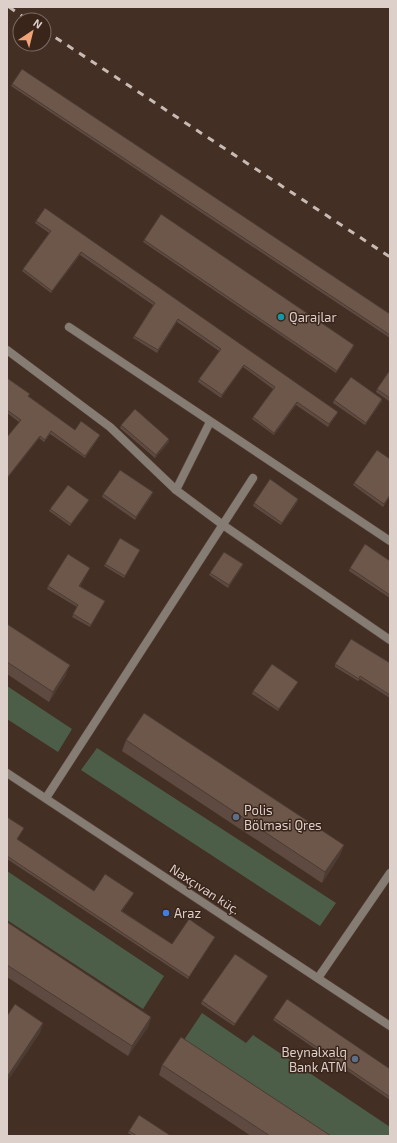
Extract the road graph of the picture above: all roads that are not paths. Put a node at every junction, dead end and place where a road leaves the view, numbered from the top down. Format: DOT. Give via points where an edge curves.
graph roads {
  1 [pos="69,327"];
  2 [pos="7,350"];
  3 [pos="210,422"];
  4 [pos="253,478"];
  5 [pos="176,490"];
  6 [pos="223,525"];
  7 [pos="390,541"];
  8 [pos="390,640"];
  9 [pos="7,773"];
  10 [pos="46,798"];
  11 [pos="390,873"];
  12 [pos="318,978"];
  13 [pos="390,1026"];
  1 -- 3 [label="street"];
  2 -- 5 [label="street" via="110,427"];
  3 -- 5 [label="street"];
  3 -- 7 [label="street"];
  4 -- 6 [label="street"];
  5 -- 6 [label="street"];
  6 -- 8 [label="street"];
  6 -- 10 [label="street"];
  9 -- 10 [label="street, Naxçıvan küç."];
  10 -- 12 [label="street, Naxçıvan küç."];
  11 -- 12 [label="street"];
  12 -- 13 [label="street, Naxçıvan küç."];
}
